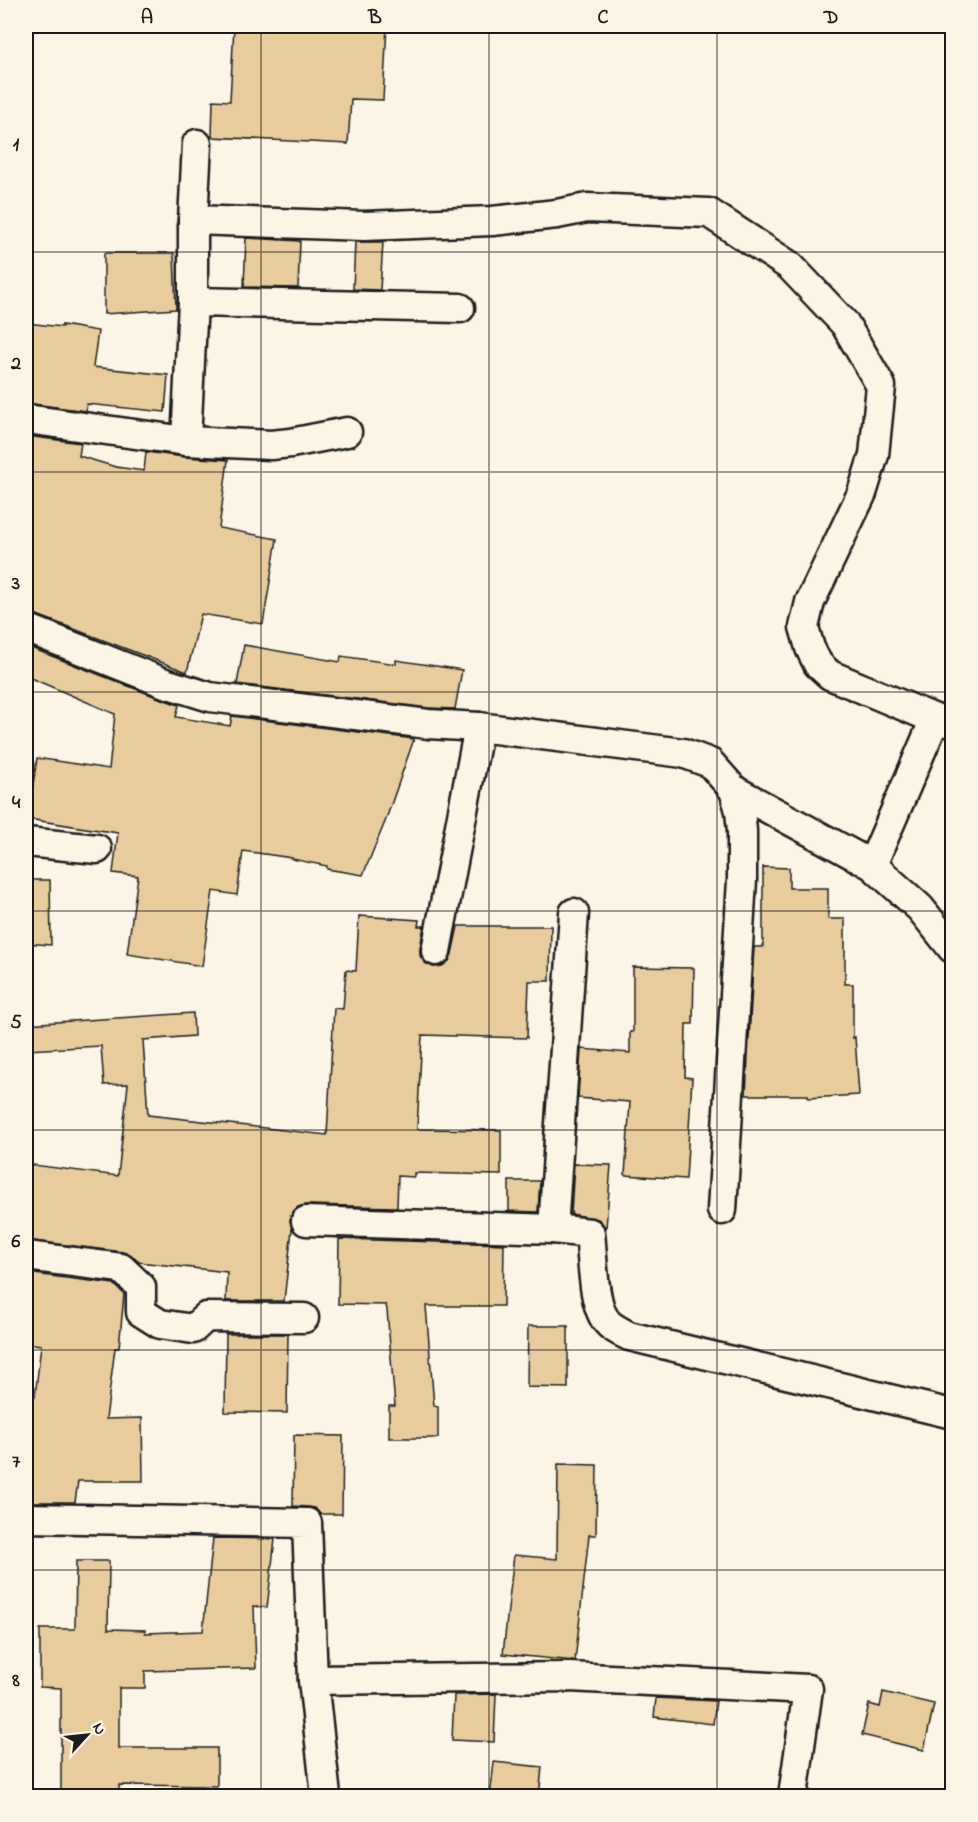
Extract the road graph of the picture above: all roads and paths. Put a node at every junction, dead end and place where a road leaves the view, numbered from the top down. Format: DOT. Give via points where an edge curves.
graph roads {
  1 [pos="197,144"];
  2 [pos="193,220"];
  3 [pos="193,302"];
  4 [pos="460,308"];
  5 [pos="26,419"];
  6 [pos="347,432"];
  7 [pos="186,441"];
  8 [pos="26,628"];
  9 [pos="944,721"];
  10 [pos="479,727"];
  11 [pos="734,790"];
  12 [pos="26,842"];
  13 [pos="97,849"];
  14 [pos="872,866"];
  15 [pos="574,913"];
  16 [pos="952,948"];
  17 [pos="436,951"];
  18 [pos="722,1210"];
  19 [pos="306,1221"];
  20 [pos="553,1229"];
  21 [pos="26,1256"];
  22 [pos="304,1317"];
  23 [pos="952,1414"];
  24 [pos="26,1518"];
  25 [pos="313,1680"];
  26 [pos="326,1797"];
  27 [pos="793,1797"];
  1 -- 2 [label="street"];
  2 -- 3 [label="street"];
  2 -- 9 [label="street" via="364,226 492,221 587,208 709,213 790,266 845,324 881,386 874,456 865,484 810,602 804,627 810,648 818,664 830,675"];
  3 -- 4 [label="street"];
  3 -- 7 [label="street"];
  5 -- 7 [label="street"];
  6 -- 7 [label="street" via="271,445"];
  8 -- 10 [label="street" via="210,697"];
  9 -- 14 [label="street"];
  10 -- 11 [label="street" via="683,753 710,763"];
  10 -- 17 [label="street"];
  11 -- 14 [label="street"];
  11 -- 18 [label="street" via="742,831 742,880"];
  12 -- 13 [label="street"];
  14 -- 16 [label="street" via="920,908"];
  15 -- 20 [label="street"];
  19 -- 20 [label="street"];
  20 -- 23 [label="street" via="590,1233 602,1314 609,1324 629,1336"];
  21 -- 22 [label="street" via="121,1268 141,1287 141,1312 160,1324 193,1329 206,1317"];
  24 -- 25 [label="street" via="307,1522"];
  25 -- 26 [label="street"];
  25 -- 27 [label="street" via="568,1677 808,1689"];
}
